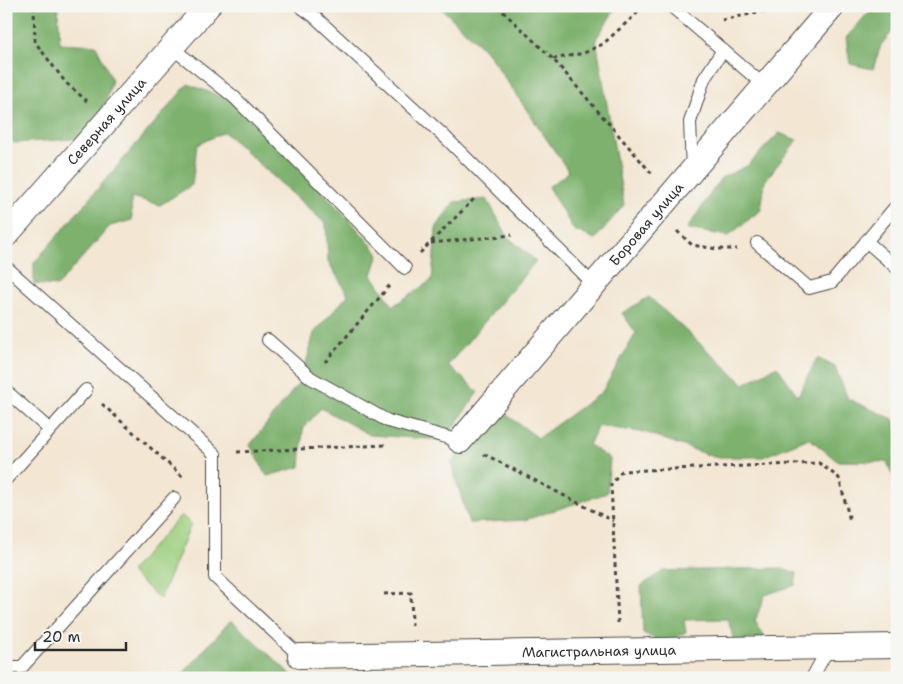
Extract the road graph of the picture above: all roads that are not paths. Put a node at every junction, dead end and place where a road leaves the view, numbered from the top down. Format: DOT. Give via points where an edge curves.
graph roads {
  1 [pos="208,6"];
  2 [pos="300,6"];
  3 [pos="671,6"];
  4 [pos="832,6"];
  5 [pos="171,47"];
  6 [pos="723,50"];
  7 [pos="765,86"];
  8 [pos="692,170"];
  9 [pos="897,205"];
  10 [pos="6,235"];
  11 [pos="866,241"];
  12 [pos="756,243"];
  13 [pos="6,267"];
  14 [pos="405,268"];
  15 [pos="897,268"];
  16 [pos="594,285"];
  17 [pos="268,340"];
  18 [pos="86,390"];
  19 [pos="6,391"];
  20 [pos="50,430"];
  21 [pos="460,442"];
  22 [pos="6,479"];
  23 [pos="174,498"];
  24 [pos="897,646"];
  25 [pos="828,647"];
  26 [pos="300,656"];
  27 [pos="6,667"];
  28 [pos="812,678"];
  1 -- 5 [label="street, Северная улица"];
  2 -- 16 [label="lane" via="445,137"];
  3 -- 6 [label="lane"];
  4 -- 7 [label="street, Боровая улица"];
  5 -- 10 [label="street, Северная улица"];
  5 -- 14 [label="lane" via="234,96"];
  6 -- 7 [label="lane"];
  6 -- 8 [label="lane" via="704,79 690,122"];
  7 -- 8 [label="street, Боровая улица"];
  8 -- 16 [label="street, Боровая улица"];
  9 -- 11 [label="lane"];
  11 -- 12 [label="lane" via="832,282 809,288"];
  11 -- 15 [label="lane"];
  13 -- 26 [label="lane" via="215,454 215,577"];
  16 -- 21 [label="street, Боровая улица"];
  17 -- 21 [label="lane" via="311,378 388,421"];
  18 -- 20 [label="lane"];
  19 -- 20 [label="lane"];
  20 -- 22 [label="lane"];
  23 -- 27 [label="lane" via="22,667"];
  24 -- 25 [label="street, Магистральная улица"];
  25 -- 26 [label="street, Магистральная улица"];
  25 -- 28 [label="lane"];
}
